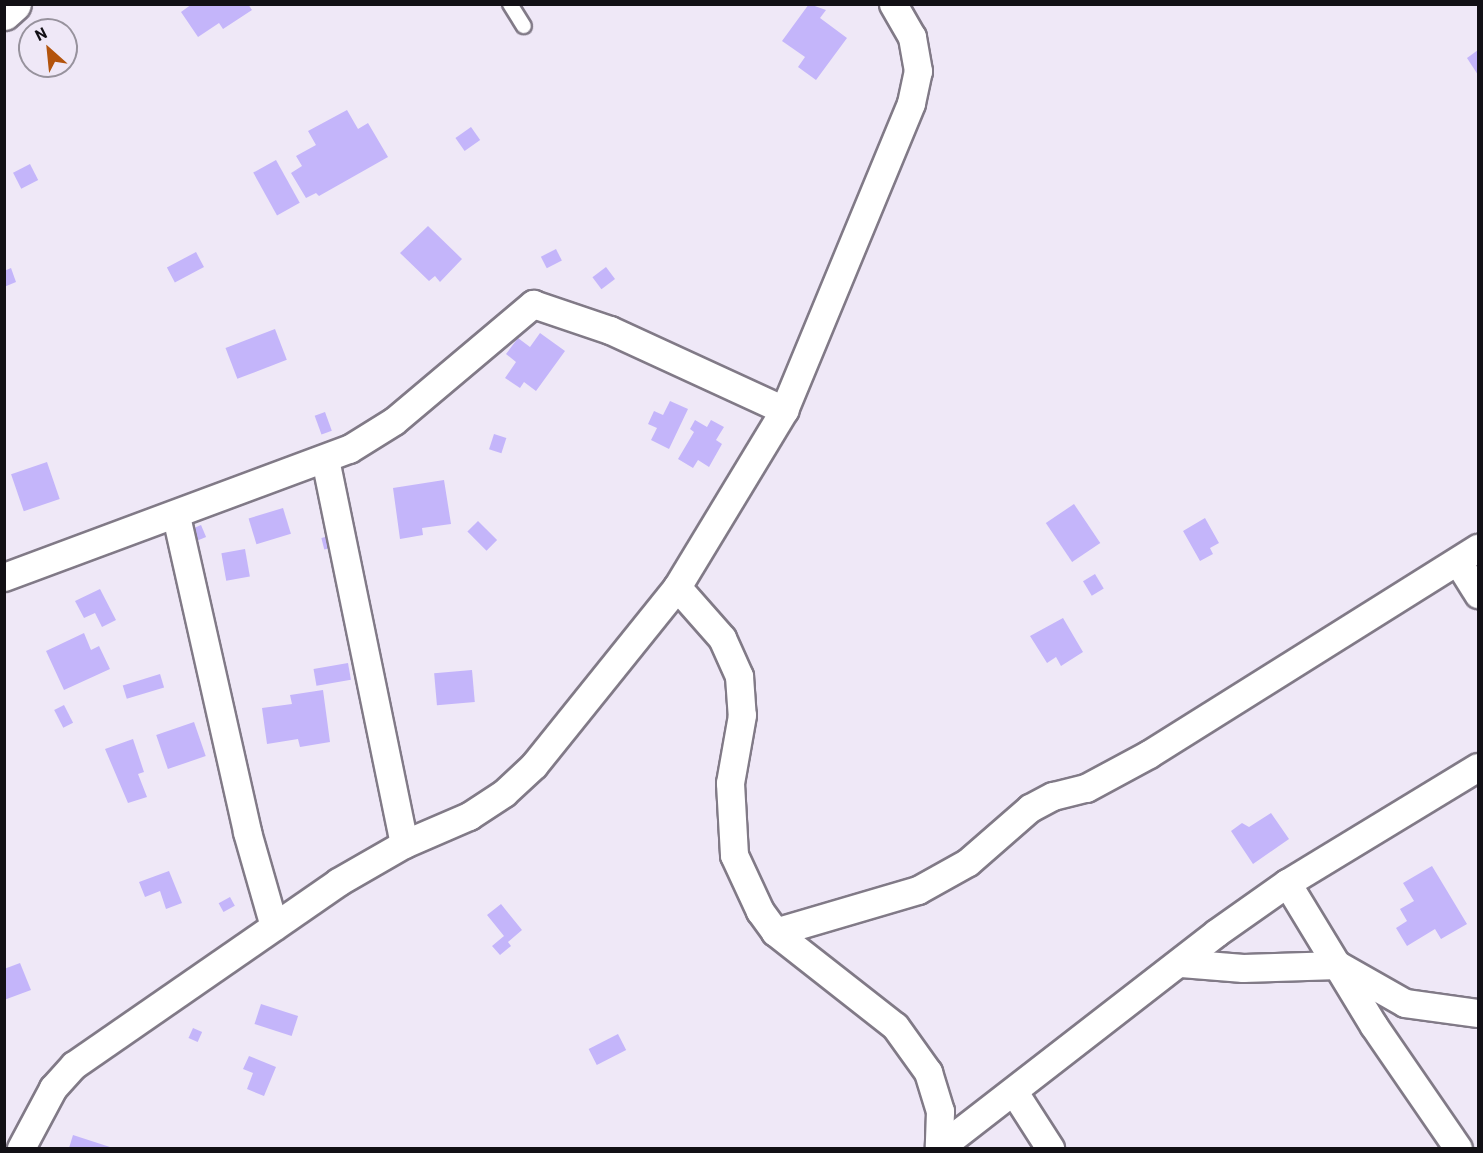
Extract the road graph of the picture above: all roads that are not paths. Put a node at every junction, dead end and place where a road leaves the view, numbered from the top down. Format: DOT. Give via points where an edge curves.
graph roads {
  1 [pos="14,4"];
  2 [pos="510,4"];
  3 [pos="893,4"];
  4 [pos="4,13"];
  5 [pos="524,26"];
  6 [pos="784,410"];
  7 [pos="325,459"];
  8 [pos="176,516"];
  9 [pos="1468,555"];
  10 [pos="4,577"];
  11 [pos="677,587"];
  12 [pos="1479,594"];
  13 [pos="1479,767"];
  14 [pos="404,844"];
  15 [pos="1287,883"];
  16 [pos="274,926"];
  17 [pos="775,932"];
  18 [pos="1181,963"];
  19 [pos="1338,965"];
  20 [pos="1479,1013"];
  21 [pos="1014,1092"];
  22 [pos="939,1148"];
  23 [pos="21,1149"];
  24 [pos="1050,1149"];
  25 [pos="1458,1149"];
  1 -- 4 [label="street"];
  2 -- 5 [label="lane"];
  3 -- 6 [label="street" via="912,37 918,71 911,103"];
  6 -- 7 [label="street" via="610,330 533,304 394,421"];
  6 -- 11 [label="street"];
  7 -- 8 [label="street"];
  7 -- 14 [label="street"];
  8 -- 10 [label="street"];
  8 -- 16 [label="street" via="247,832"];
  9 -- 12 [label="street"];
  9 -- 17 [label="street" via="1149,754 1086,788 1053,796 1030,808 968,862 918,890"];
  11 -- 14 [label="street" via="534,765 504,793 469,816"];
  11 -- 17 [label="street" via="722,638 739,676 742,715 730,783 734,855 760,911"];
  13 -- 15 [label="street"];
  14 -- 16 [label="street" via="338,882"];
  15 -- 18 [label="street"];
  15 -- 19 [label="street"];
  16 -- 23 [label="street" via="74,1065 53,1088"];
  17 -- 22 [label="street" via="895,1026 928,1072 940,1111"];
  18 -- 19 [label="street" via="1243,968"];
  18 -- 21 [label="street"];
  19 -- 20 [label="street" via="1405,1003"];
  19 -- 25 [label="street"];
  21 -- 22 [label="street"];
  21 -- 24 [label="street"];
}
